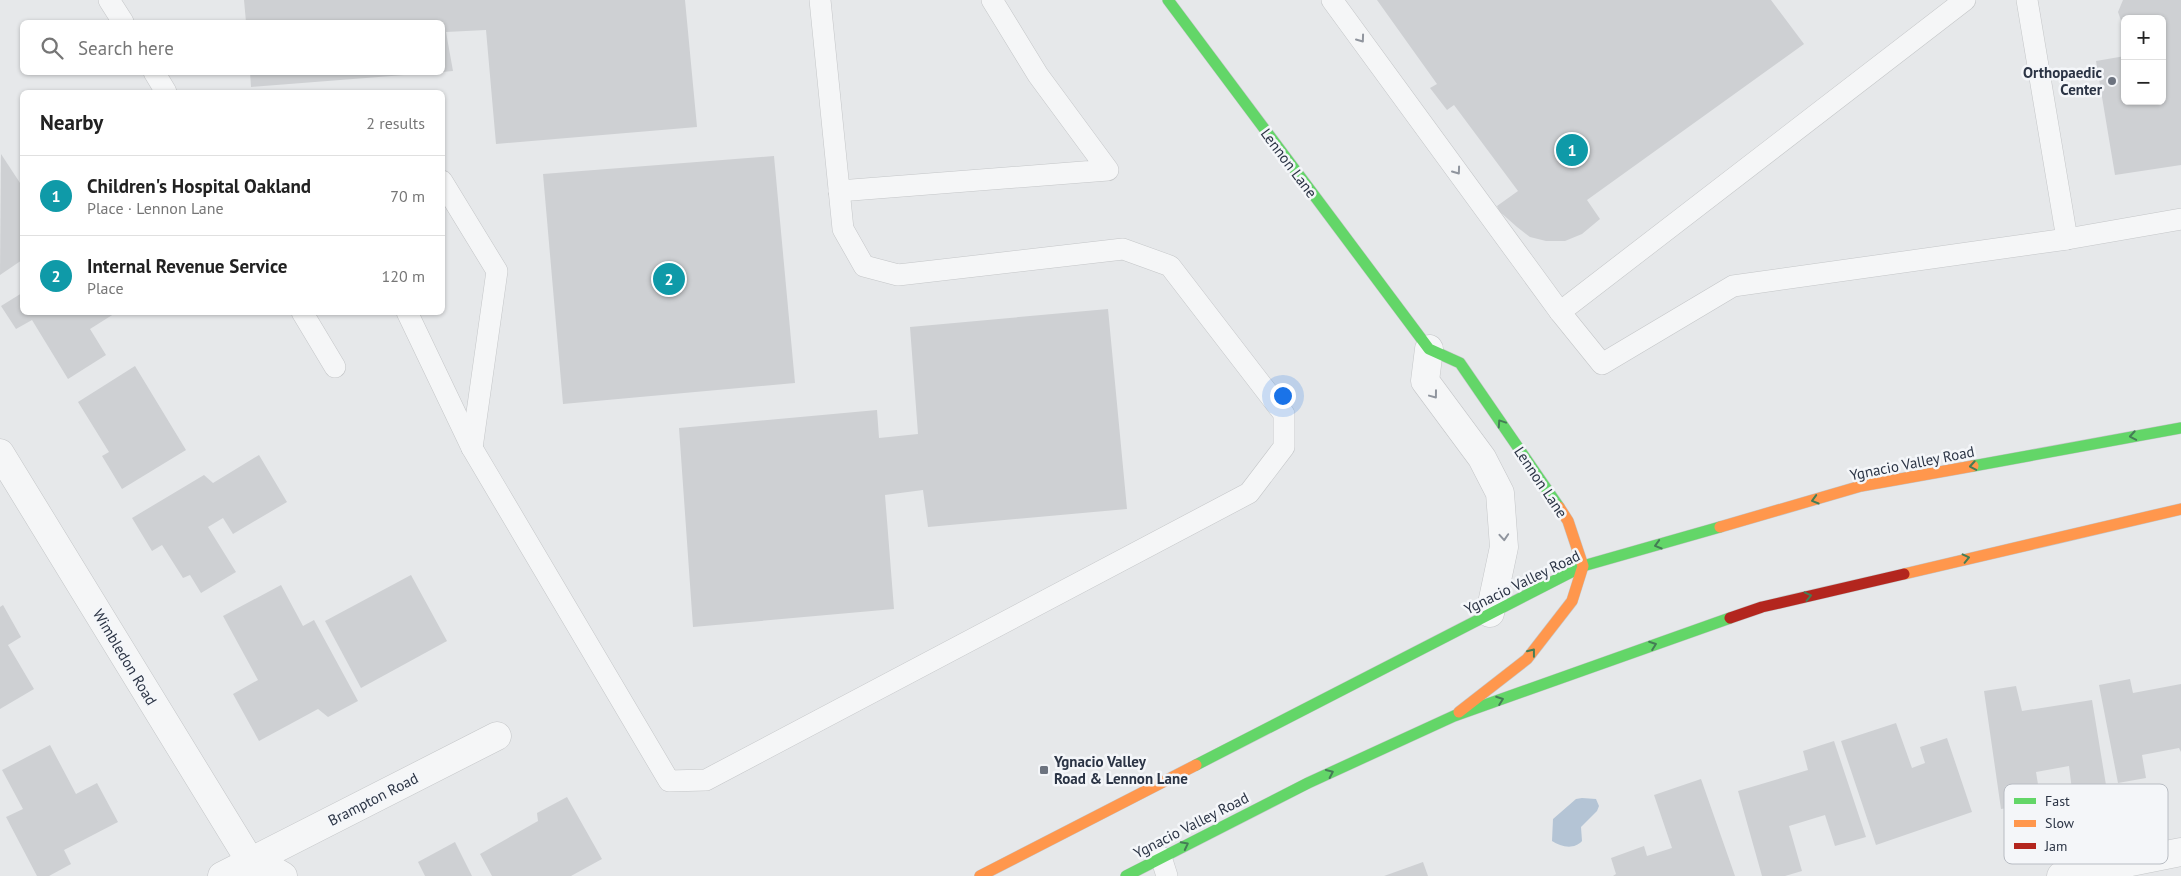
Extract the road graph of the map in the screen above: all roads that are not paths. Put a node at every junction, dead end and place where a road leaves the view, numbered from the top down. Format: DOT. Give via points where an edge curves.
graph roads {
  1 [pos="109,0"];
  2 [pos="820,0"];
  3 [pos="992,0"];
  4 [pos="1168,0"];
  5 [pos="1332,0"];
  6 [pos="1965,0"];
  7 [pos="2027,0"];
  8 [pos="122,20"];
  9 [pos="156,75"];
  10 [pos="165,90"];
  11 [pos="445,186"];
  12 [pos="839,191"];
  13 [pos="2181,218"];
  14 [pos="2067,239"];
  15 [pos="1560,312"];
  16 [pos="304,315"];
  17 [pos="407,315"];
  18 [pos="1429,349"];
  19 [pos="335,367"];
  20 [pos="2181,428"];
  21 [pos="472,448"];
  22 [pos="0,453"];
  23 [pos="2181,509"];
  24 [pos="1583,566"];
  25 [pos="1490,613"];
  26 [pos="1454,716"];
  27 [pos="497,736"];
  28 [pos="2181,852"];
  29 [pos="2168,855"];
  30 [pos="2121,864"];
  31 [pos="1164,867"];
  32 [pos="248,869"];
  33 [pos="222,876"];
  34 [pos="283,876"];
  35 [pos="980,876"];
  36 [pos="1126,876"];
  37 [pos="2061,876"];
  1 -- 8 [label="lane"];
  2 -- 12 [label="lane"];
  3 -- 12 [label="lane" via="1038,75 1108,170"];
  4 -- 18 [label="main road, Lennon Lane"];
  5 -- 15 [label="lane, one-way"];
  6 -- 15 [label="lane"];
  7 -- 14 [label="lane"];
  9 -- 10 [label="lane"];
  11 -- 21 [label="lane" via="497,271"];
  12 -- 21 [label="lane" via="843,229 864,266 898,275 1124,249 1170,266 1284,414 1284,447 1249,493 706,780 670,781"];
  13 -- 14 [label="lane"];
  14 -- 15 [label="lane" via="1732,286 1602,364"];
  16 -- 19 [label="lane"];
  17 -- 21 [label="lane"];
  24 -- 18 [label="main road, Lennon Lane, one-way" via="1568,521 1460,363"];
  18 -- 25 [label="street, one-way" via="1425,382 1482,458 1500,493 1504,547"];
  20 -- 24 [label="main road, Ygnacio Valley Road, one-way" via="1861,486"];
  22 -- 32 [label="street, Wimbledon Road"];
  26 -- 23 [label="main road, Ygnacio Valley Road, one-way" via="1762,606"];
  24 -- 25 [label="main road, Ygnacio Valley Road"];
  26 -- 24 [label="main road, one-way" via="1527,659 1572,601"];
  25 -- 35 [label="main road, Ygnacio Valley Road"];
  31 -- 26 [label="main road, Ygnacio Valley Road, one-way" via="1308,783"];
  27 -- 32 [label="street, Brampton Road"];
  28 -- 29 [label="street"];
  30 -- 37 [label="street"];
  31 -- 36 [label="main road, Ygnacio Valley Road"];
  32 -- 33 [label="street, Brampton Road"];
  32 -- 34 [label="street" via="266,866"];
}
